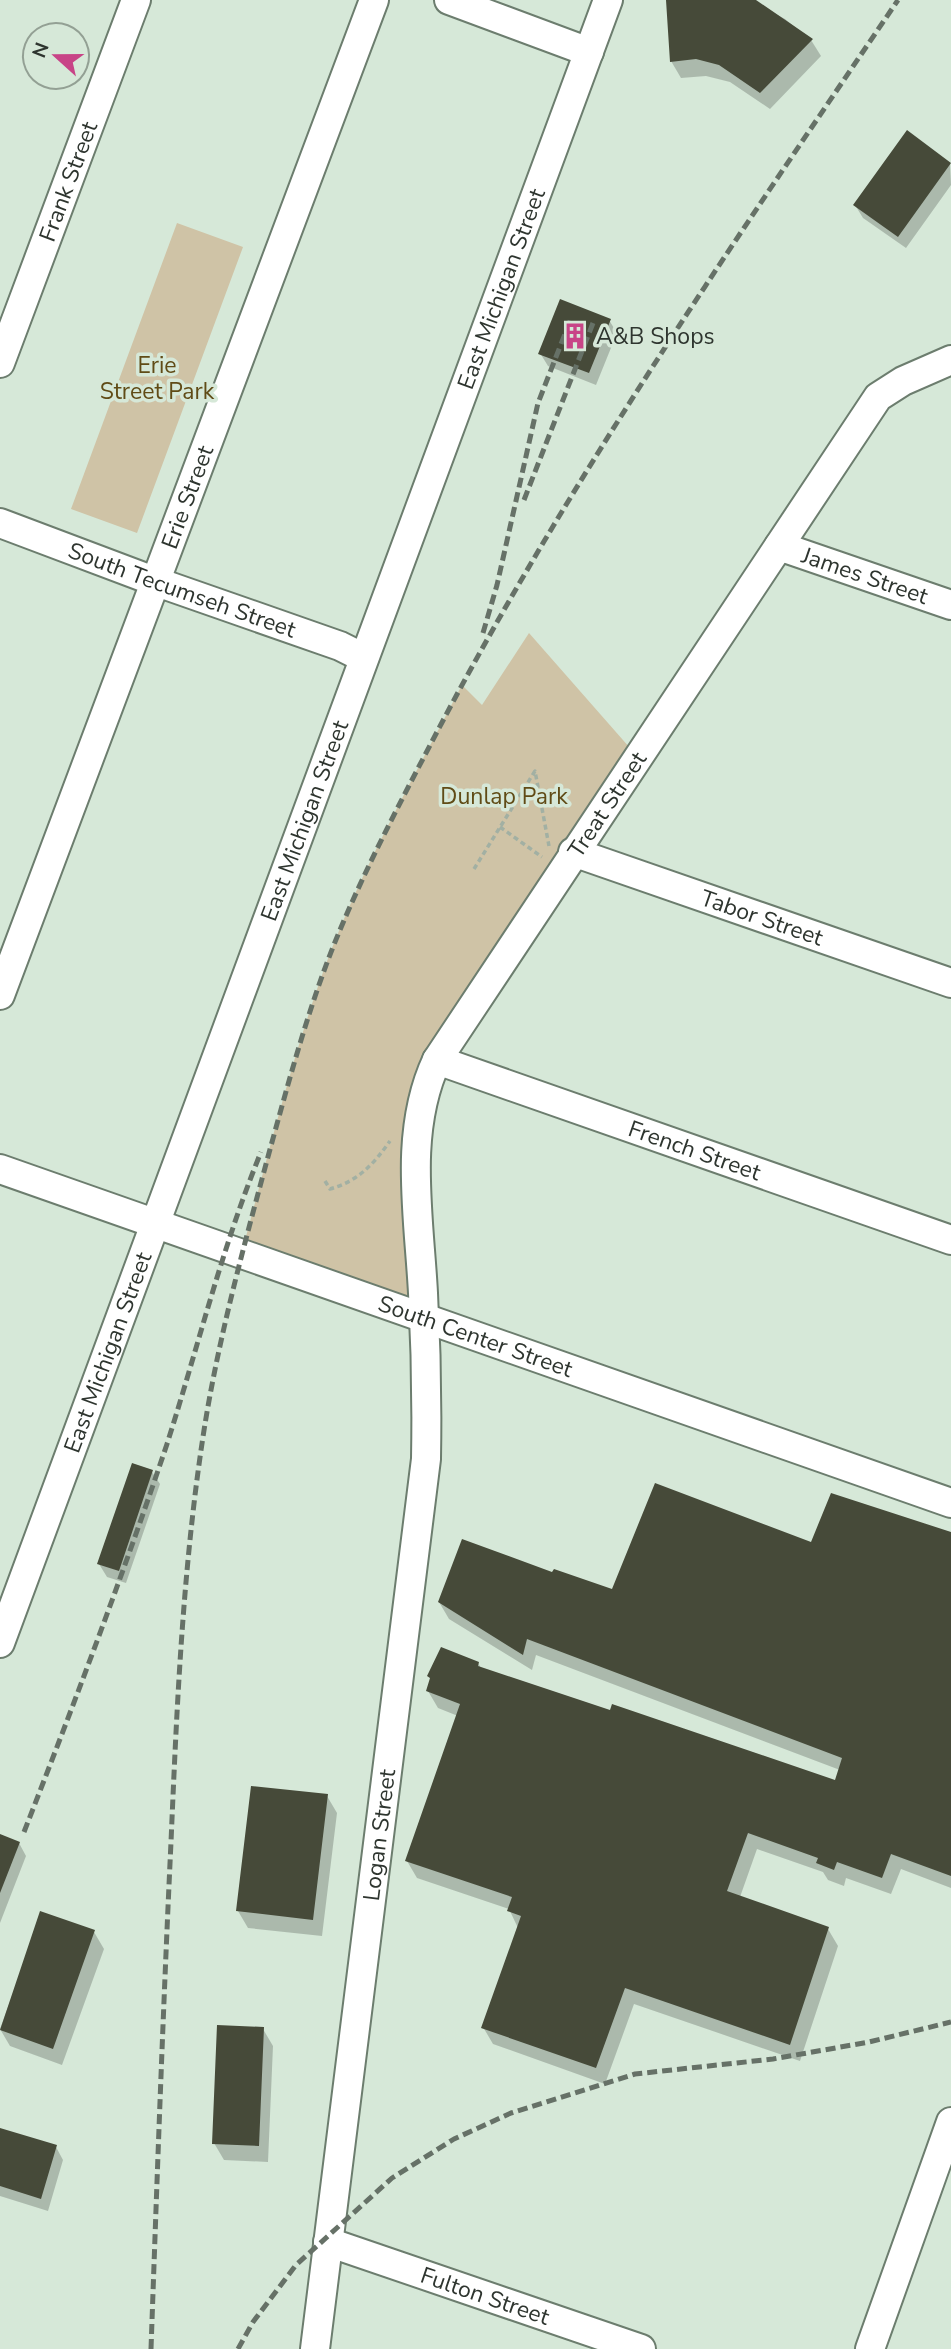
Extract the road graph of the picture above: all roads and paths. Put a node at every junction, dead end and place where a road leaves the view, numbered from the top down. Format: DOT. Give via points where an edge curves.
graph roads {
  1 [pos="136,0"];
  2 [pos="374,0"];
  3 [pos="449,0"];
  4 [pos="608,0"];
  5 [pos="589,52"];
  6 [pos="951,360"];
  7 [pos="0,363"];
  8 [pos="0,523"];
  9 [pos="779,546"];
  10 [pos="154,581"];
  11 [pos="951,604"];
  12 [pos="364,658"];
  13 [pos="500,827"];
  14 [pos="561,849"];
  15 [pos="542,857"];
  16 [pos="474,869"];
  17 [pos="951,983"];
  18 [pos="0,995"];
  19 [pos="437,1060"];
  20 [pos="390,1142"];
  21 [pos="0,1169"];
  22 [pos="325,1181"];
  23 [pos="156,1226"];
  24 [pos="951,1240"];
  25 [pos="424,1318"];
  26 [pos="951,1503"];
  27 [pos="3,1624"];
  28 [pos="951,2122"];
  29 [pos="328,2242"];
  30 [pos="315,2349"];
  31 [pos="641,2349"];
  32 [pos="870,2349"];
  1 -- 7 [label="street, Frank Street"];
  2 -- 10 [label="street, Erie Street"];
  3 -- 5 [label="street"];
  4 -- 5 [label="street, East Michigan Street"];
  5 -- 12 [label="street, East Michigan Street"];
  6 -- 9 [label="street, Treat Street" via="878,397"];
  8 -- 10 [label="street, South Tecumseh Street"];
  9 -- 11 [label="street, James Street"];
  9 -- 14 [label="street, Treat Street"];
  10 -- 12 [label="street, South Tecumseh Street"];
  10 -- 18 [label="street, Erie Street"];
  12 -- 23 [label="street, East Michigan Street"];
  13 -- 14 [label="path" via="534,771"];
  13 -- 15 [label="path"];
  13 -- 16 [label="path"];
  14 -- 17 [label="street, Tabor Street"];
  14 -- 19 [label="street, Treat Street"];
  19 -- 24 [label="street, French Street"];
  19 -- 25 [label="street, Treat Street" via="421,1109 416,1163"];
  20 -- 22 [label="path" via="350,1183 330,1189"];
  21 -- 23 [label="street, South Center Street"];
  23 -- 25 [label="street, South Center Street"];
  23 -- 27 [label="street, East Michigan Street"];
  25 -- 26 [label="street, South Center Street"];
  25 -- 29 [label="street, Logan Street" via="426,1459 419,1530"];
  28 -- 32 [label="street"];
  29 -- 30 [label="street, Logan Street"];
  29 -- 31 [label="street, Fulton Street"];
}
